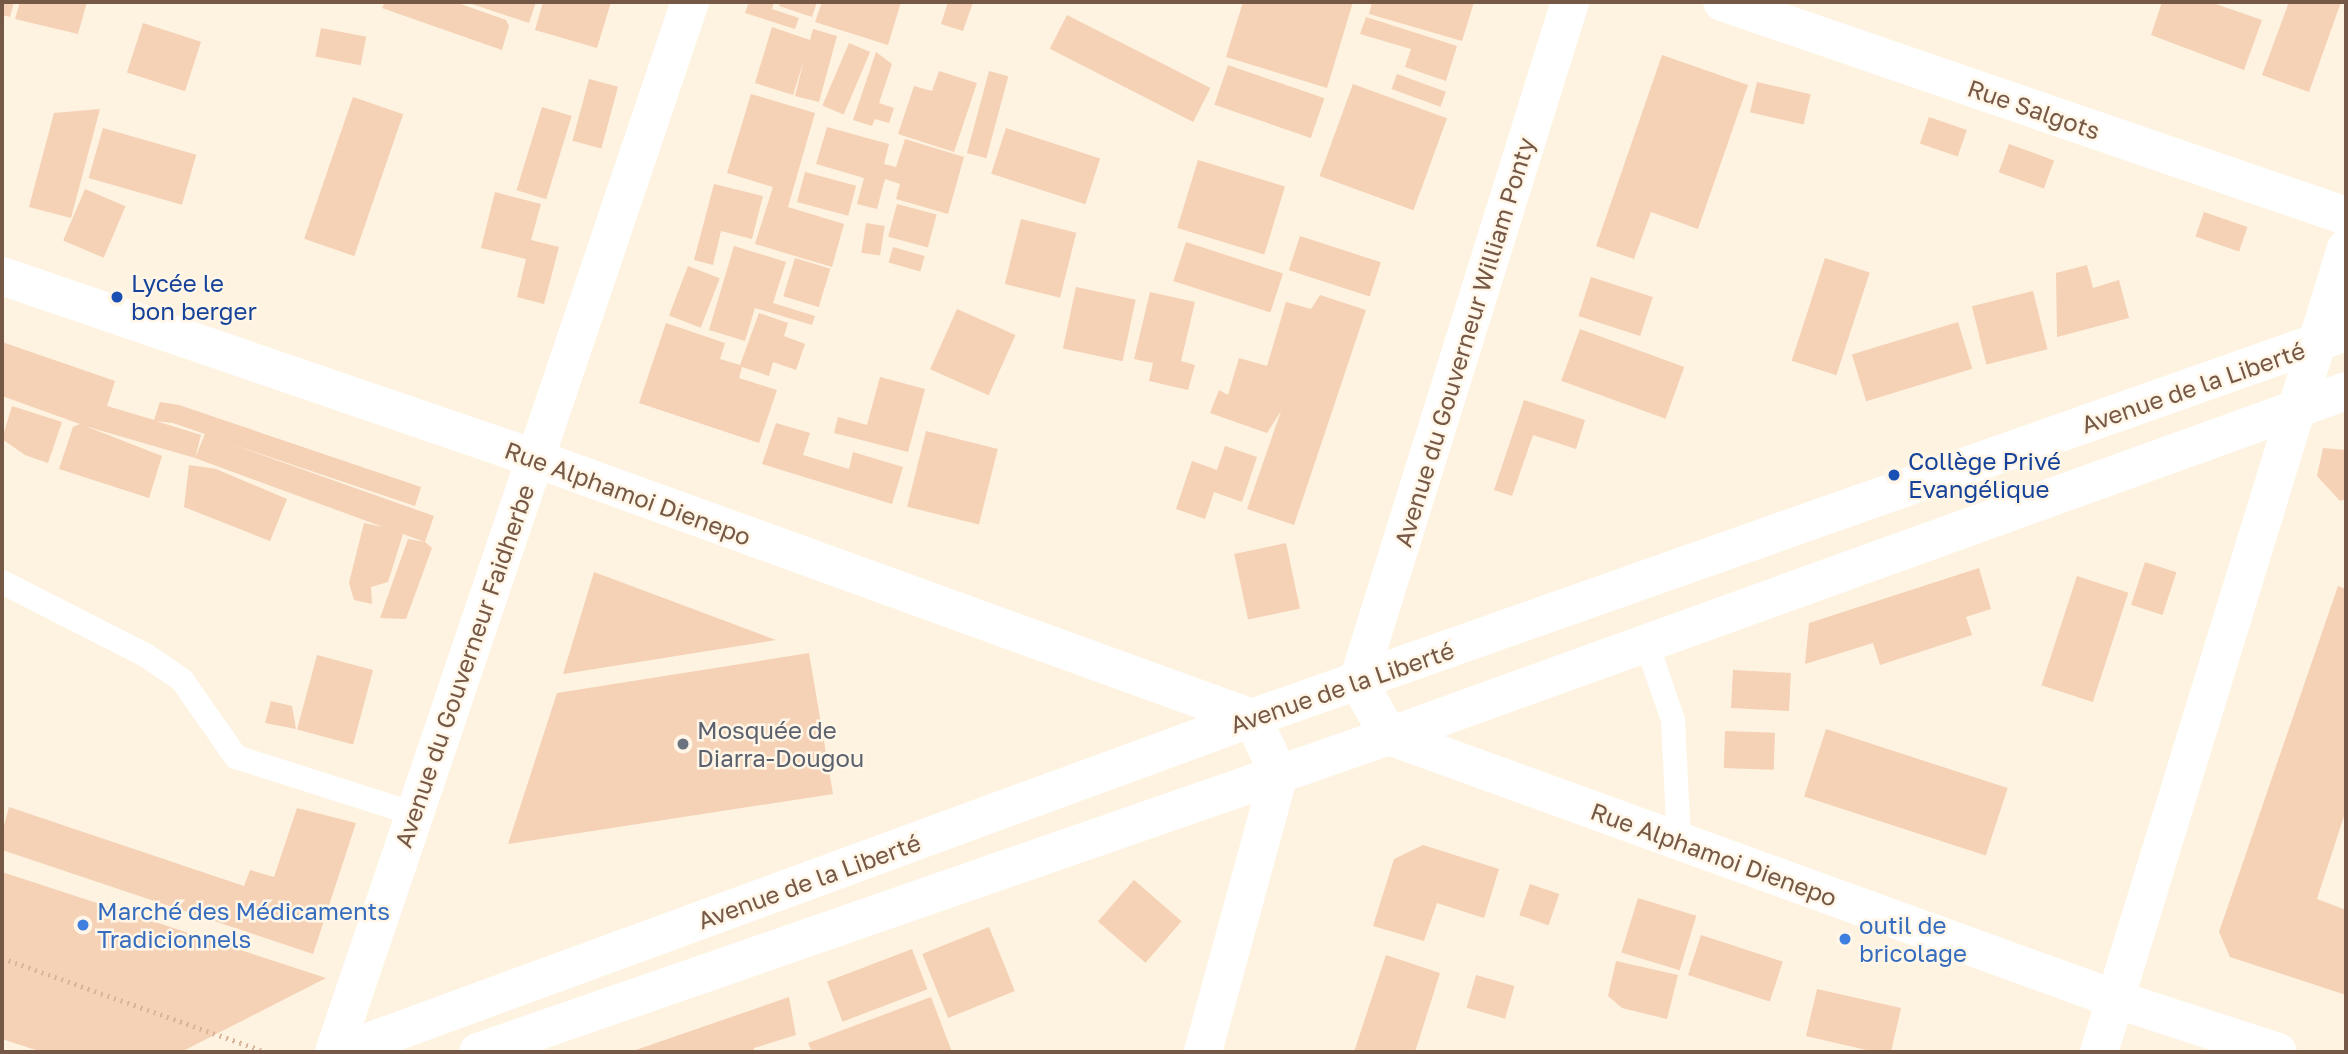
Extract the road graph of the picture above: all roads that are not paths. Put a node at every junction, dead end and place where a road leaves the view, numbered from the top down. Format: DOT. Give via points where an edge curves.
graph roads {
  1 [pos="690,2"];
  2 [pos="1570,2"];
  3 [pos="1722,2"];
  4 [pos="2346,216"];
  5 [pos="2346,248"];
  6 [pos="2,276"];
  7 [pos="2331,338"];
  8 [pos="2346,391"];
  9 [pos="2295,410"];
  10 [pos="534,458"];
  11 [pos="2,582"];
  12 [pos="1646,642"];
  13 [pos="1357,681"];
  14 [pos="1252,718"];
  15 [pos="1389,736"];
  16 [pos="1279,774"];
  17 [pos="415,814"];
  18 [pos="1679,842"];
  19 [pos="2118,1000"];
  20 [pos="334,1052"];
  21 [pos="341,1052"];
  22 [pos="478,1052"];
  23 [pos="1203,1052"];
  24 [pos="2099,1052"];
  25 [pos="2278,1052"];
  1 -- 10 [label="street, Avenue du Gouverneur Faidherbe"];
  2 -- 13 [label="street, Avenue du Gouverneur William Ponty"];
  3 -- 4 [label="street, Rue Salgots"];
  5 -- 7 [label="street"];
  6 -- 10 [label="street, Rue Alphamoi Dienepo"];
  7 -- 9 [label="street"];
  7 -- 13 [label="street, Avenue de la Liberté"];
  8 -- 9 [label="street"];
  9 -- 12 [label="street"];
  9 -- 19 [label="street"];
  10 -- 14 [label="street, Rue Alphamoi Dienepo"];
  10 -- 17 [label="street, Avenue du Gouverneur Faidherbe"];
  11 -- 17 [label="lane" via="147,656 182,680 236,757"];
  12 -- 15 [label="street"];
  12 -- 18 [label="lane" via="1673,720"];
  13 -- 14 [label="street, Avenue de la Liberté"];
  13 -- 15 [label="street"];
  14 -- 16 [label="street"];
  14 -- 21 [label="street, Avenue de la Liberté"];
  15 -- 16 [label="street"];
  15 -- 18 [label="street, Rue Alphamoi Dienepo"];
  16 -- 22 [label="street"];
  16 -- 23 [label="street"];
  17 -- 20 [label="street, Avenue du Gouverneur Faidherbe"];
  18 -- 19 [label="street, Rue Alphamoi Dienepo"];
  19 -- 24 [label="street"];
  19 -- 25 [label="street, Rue Alphamoi Dienepo"];
}
